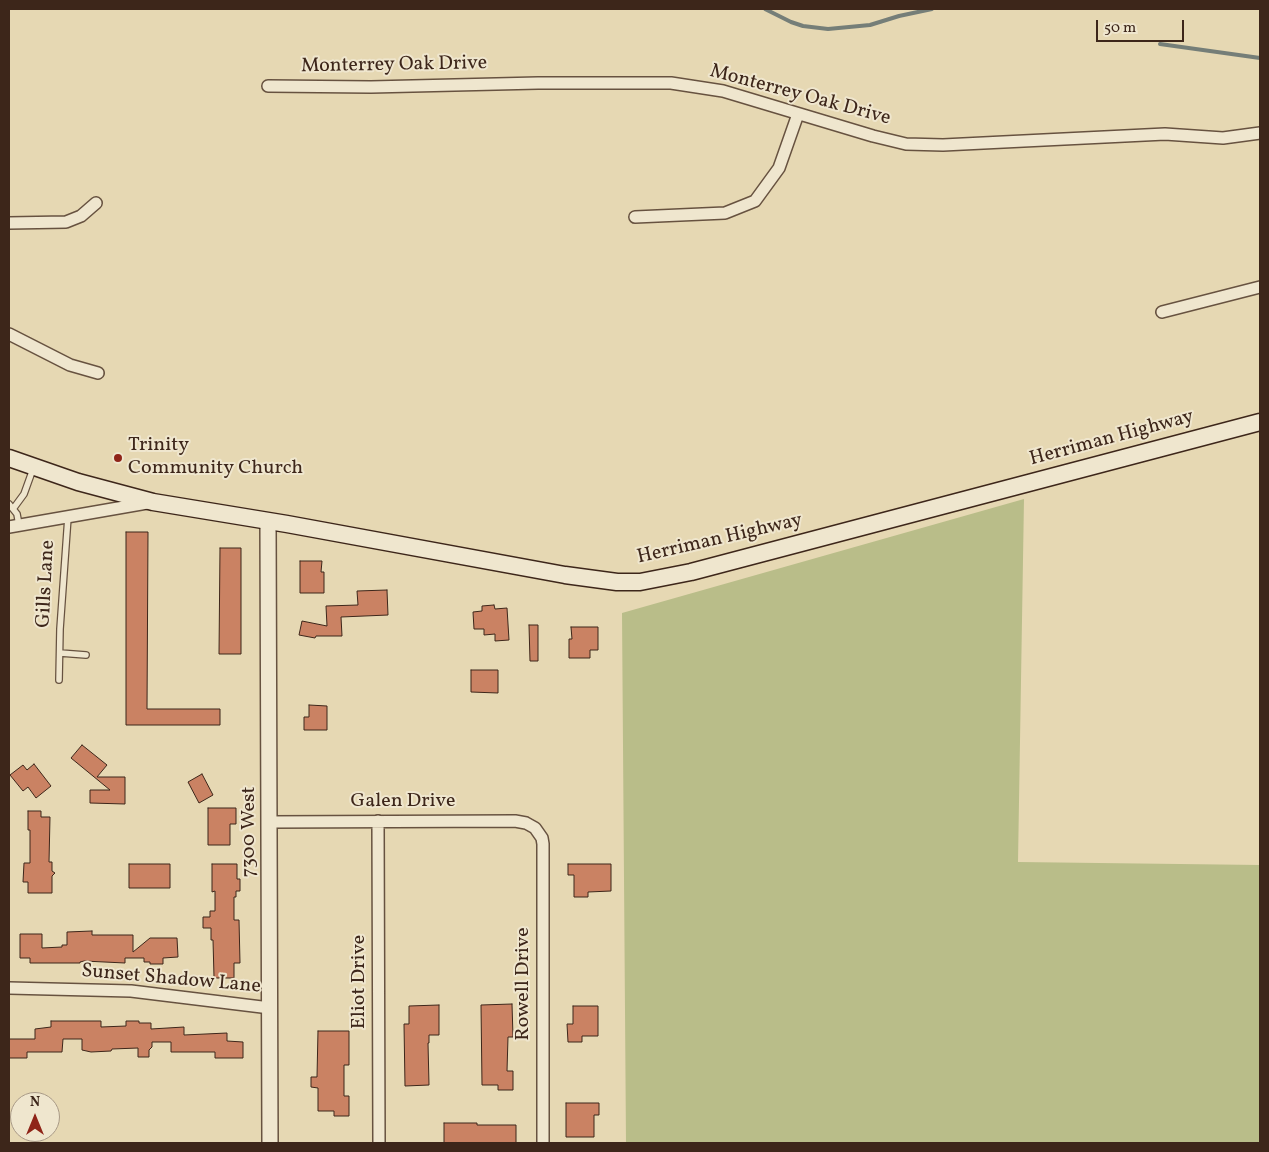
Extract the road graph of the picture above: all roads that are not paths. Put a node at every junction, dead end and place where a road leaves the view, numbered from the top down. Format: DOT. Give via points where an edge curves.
graph roads {
  1 [pos="268,86"];
  2 [pos="798,114"];
  3 [pos="1260,133"];
  4 [pos="96,203"];
  5 [pos="635,217"];
  6 [pos="9,223"];
  7 [pos="1260,287"];
  8 [pos="1162,312"];
  9 [pos="9,334"];
  10 [pos="98,373"];
  11 [pos="1260,422"];
  12 [pos="9,458"];
  13 [pos="34,468"];
  14 [pos="153,502"];
  15 [pos="11,507"];
  16 [pos="68,517"];
  17 [pos="268,521"];
  18 [pos="14,526"];
  19 [pos="60,653"];
  20 [pos="86,654"];
  21 [pos="59,680"];
  22 [pos="378,821"];
  23 [pos="270,822"];
  24 [pos="535,828"];
  25 [pos="9,988"];
  26 [pos="270,1008"];
  27 [pos="270,1143"];
  28 [pos="379,1143"];
  29 [pos="543,1143"];
  1 -- 2 [label="street, Monterrey Oak Drive" via="371,88 671,83 724,91"];
  2 -- 3 [label="street, Monterrey Oak Drive" via="873,136 925,145 1165,134 1223,138"];
  2 -- 5 [label="street" via="779,168 755,201 725,213"];
  4 -- 6 [label="street" via="81,216 66,222"];
  7 -- 8 [label="street"];
  9 -- 10 [label="street" via="70,365"];
  11 -- 17 [label="main road, Herriman Highway" via="691,572 640,582 565,575"];
  12 -- 13 [label="main road, Herriman Highway"];
  13 -- 14 [label="main road, Herriman Highway"];
  13 -- 15 [label="lane" via="24,494"];
  14 -- 16 [label="street"];
  14 -- 17 [label="main road, Herriman Highway"];
  15 -- 18 [label="lane"];
  16 -- 18 [label="street"];
  16 -- 19 [label="lane, Gills Lane"];
  17 -- 23 [label="street, 7300 West"];
  19 -- 20 [label="lane, Gills Lane"];
  19 -- 21 [label="lane, Gills Lane"];
  22 -- 23 [label="street, Galen Drive"];
  22 -- 24 [label="street, Galen Drive" via="520,821"];
  22 -- 28 [label="street, Eliot Drive"];
  23 -- 26 [label="street, 7300 West"];
  24 -- 29 [label="street, Rowell Drive" via="543,844"];
  25 -- 26 [label="street, Sunset Shadow Lane" via="131,991"];
  26 -- 27 [label="street, 7300 West"];
}
